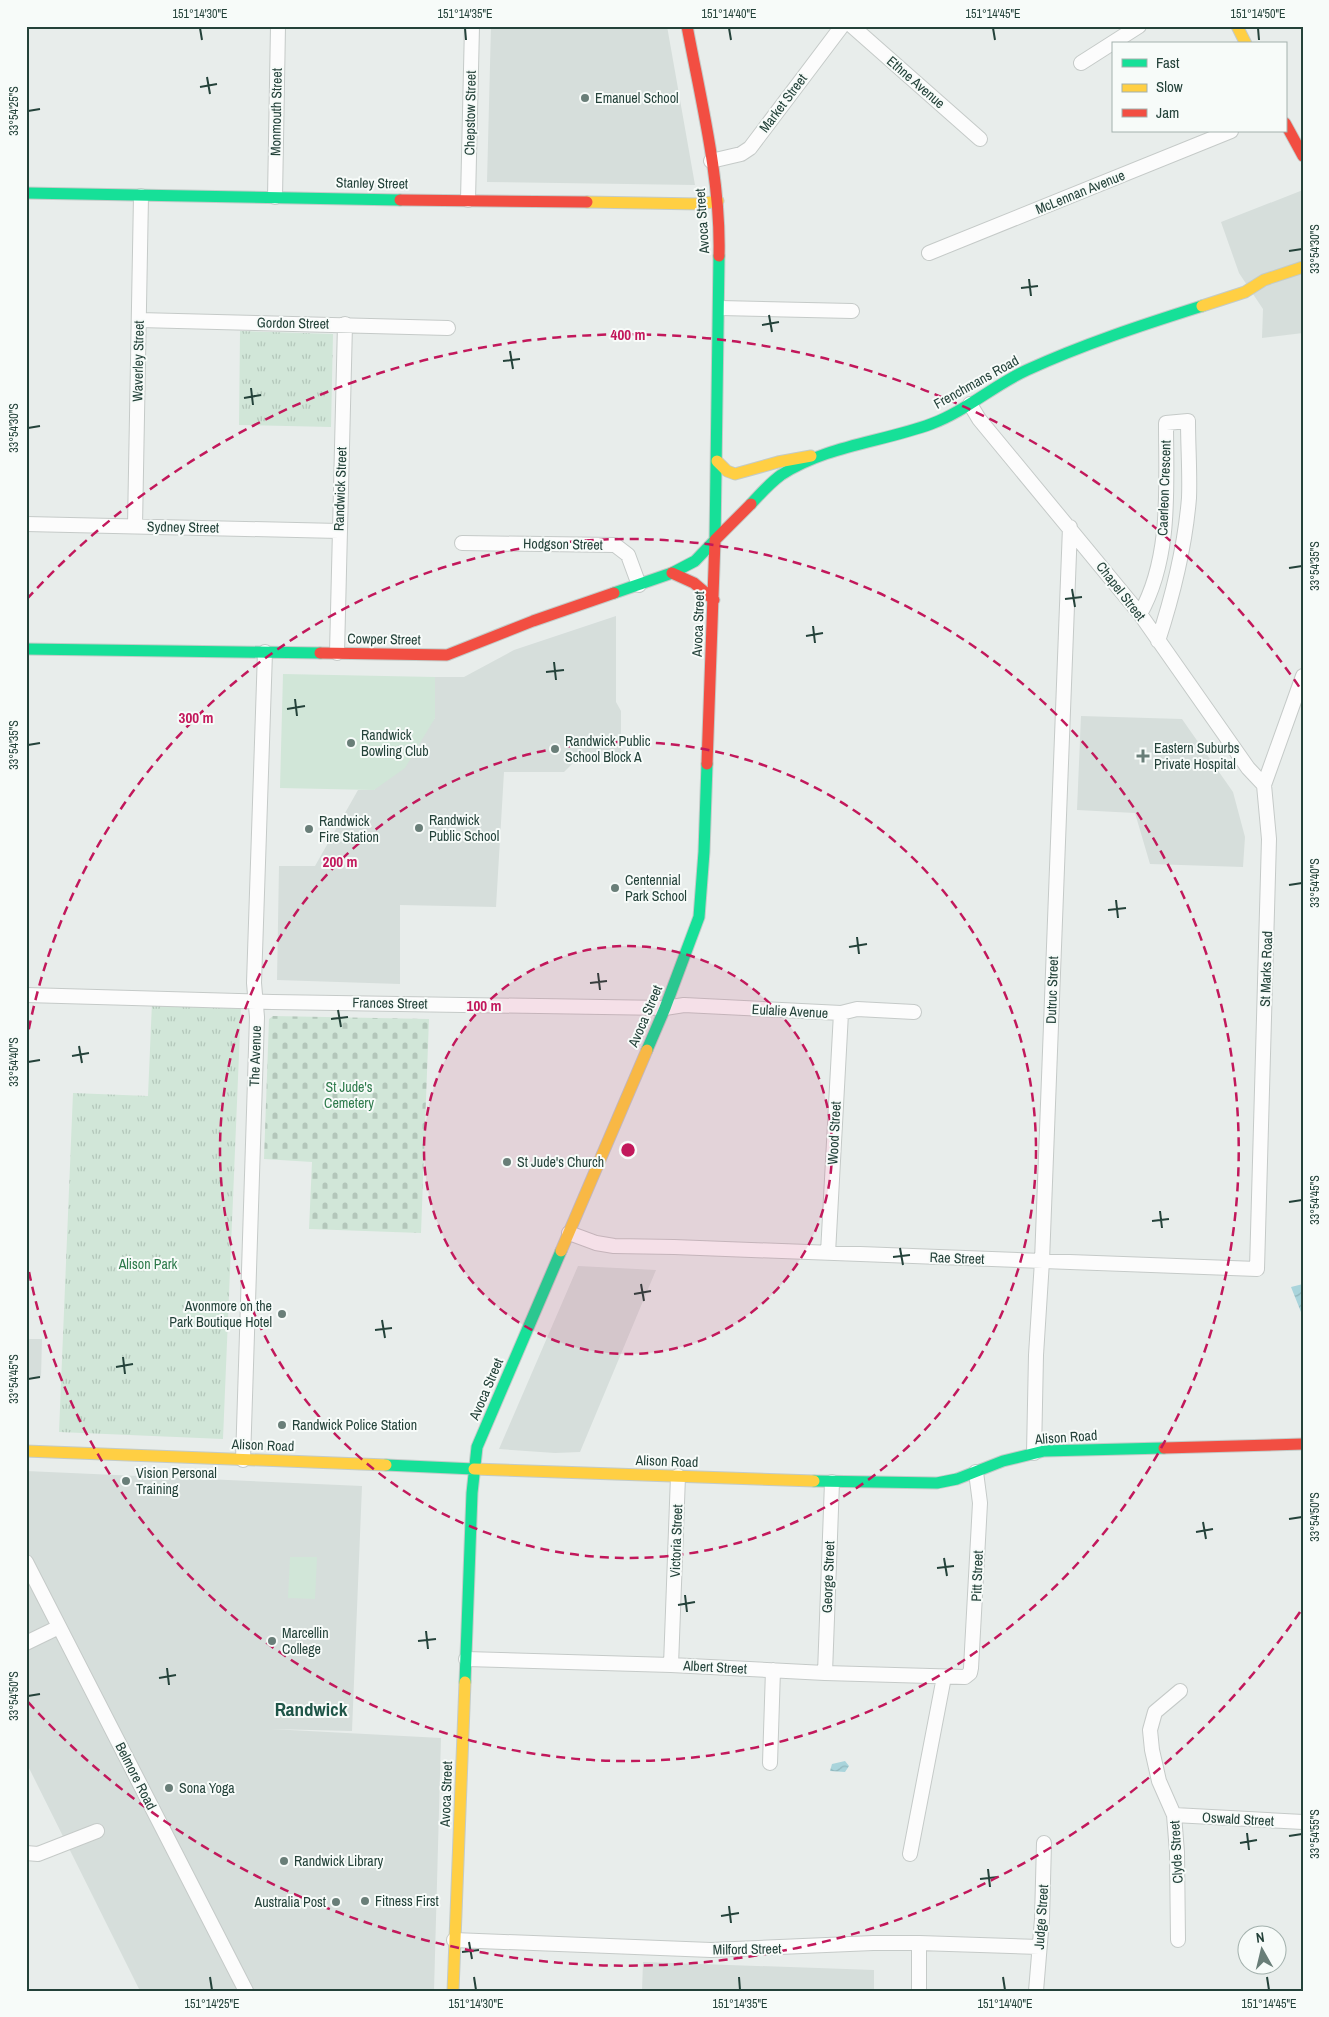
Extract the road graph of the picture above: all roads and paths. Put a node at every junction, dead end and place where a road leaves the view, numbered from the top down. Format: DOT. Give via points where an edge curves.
graph roads {
  1 [pos="278,26"];
  2 [pos="472,26"];
  3 [pos="687,26"];
  4 [pos="842,26"];
  5 [pos="852,26"];
  6 [pos="1139,26"];
  7 [pos="1237,26"];
  8 [pos="1115,42"];
  9 [pos="1245,42"];
  10 [pos="1112,44"];
  11 [pos="1081,64"];
  12 [pos="1286,125"];
  13 [pos="1229,132"];
  14 [pos="980,138"];
  15 [pos="1303,156"];
  16 [pos="711,162"];
  17 [pos="26,193"];
  18 [pos="141,196"];
  19 [pos="274,197"];
  20 [pos="468,200"];
  21 [pos="718,201"];
  22 [pos="929,253"];
  23 [pos="1303,267"];
  24 [pos="1245,292"];
  25 [pos="1268,293"];
  26 [pos="720,308"];
  27 [pos="852,311"];
  28 [pos="139,320"];
  29 [pos="345,324"];
  30 [pos="448,328"];
  31 [pos="970,404"];
  32 [pos="830,453"];
  33 [pos="717,462"];
  34 [pos="26,524"];
  35 [pos="135,526"];
  36 [pos="1070,527"];
  37 [pos="339,531"];
  38 [pos="715,540"];
  39 [pos="462,543"];
  40 [pos="672,573"];
  41 [pos="639,585"];
  42 [pos="714,600"];
  43 [pos="1140,614"];
  44 [pos="1158,641"];
  45 [pos="26,649"];
  46 [pos="265,652"];
  47 [pos="336,653"];
  48 [pos="1303,676"];
  49 [pos="1264,785"];
  50 [pos="26,995"];
  51 [pos="256,1000"];
  52 [pos="665,1008"];
  53 [pos="914,1012"];
  54 [pos="841,1014"];
  55 [pos="569,1233"];
  56 [pos="828,1253"];
  57 [pos="1042,1261"];
  58 [pos="1256,1269"];
  59 [pos="1303,1444"];
  60 [pos="26,1451"];
  61 [pos="1034,1453"];
  62 [pos="243,1460"];
  63 [pos="474,1469"];
  64 [pos="976,1472"];
  65 [pos="678,1476"];
  66 [pos="832,1482"];
  67 [pos="26,1562"];
  68 [pos="59,1627"];
  69 [pos="26,1643"];
  70 [pos="466,1659"];
  71 [pos="671,1665"];
  72 [pos="773,1670"];
  73 [pos="825,1672"];
  74 [pos="944,1677"];
  75 [pos="965,1677"];
  76 [pos="1180,1691"];
  77 [pos="770,1763"];
  78 [pos="1174,1815"];
  79 [pos="1303,1822"];
  80 [pos="97,1830"];
  81 [pos="1044,1844"];
  82 [pos="26,1853"];
  83 [pos="910,1854"];
  84 [pos="454,1940"];
  85 [pos="1178,1940"];
  86 [pos="919,1943"];
  87 [pos="1039,1947"];
  88 [pos="246,1991"];
  89 [pos="453,1991"];
  90 [pos="919,1991"];
  91 [pos="1036,1991"];
  1 -- 19 [label="street, Monmouth Street"];
  2 -- 20 [label="street, Chepstow Street"];
  3 -- 16 [label="main road, Avoca Street"];
  4 -- 16 [label="street, Market Street" via="750,148 741,154"];
  5 -- 14 [label="street, Ethne Avenue"];
  6 -- 8 [label="street"];
  7 -- 9 [label="main road"];
  10 -- 11 [label="street"];
  12 -- 15 [label="main road"];
  13 -- 22 [label="street, McLennan Avenue"];
  16 -- 21 [label="main road, Avoca Street"];
  17 -- 18 [label="main road, Stanley Street"];
  18 -- 19 [label="main road, Stanley Street"];
  18 -- 28 [label="street, Waverley Street"];
  19 -- 20 [label="main road, Stanley Street"];
  20 -- 21 [label="main road, Stanley Street" via="700,204"];
  21 -- 26 [label="main road, Avoca Street"];
  23 -- 24 [label="main road, Frenchmans Road" via="1264,280"];
  24 -- 25 [label="main road, Frenchmans Road"];
  24 -- 31 [label="main road, Frenchmans Road" via="1070,351 1024,371"];
  26 -- 27 [label="street"];
  26 -- 33 [label="main road, Avoca Street"];
  28 -- 29 [label="street, Gordon Street"];
  28 -- 35 [label="street, Waverley Street"];
  29 -- 30 [label="street, Gordon Street"];
  29 -- 37 [label="street, Randwick Street"];
  31 -- 32 [label="main road, Frenchmans Road" via="931,424"];
  31 -- 36 [label="street, Chapel Street"];
  32 -- 33 [label="main road" via="735,474"];
  32 -- 38 [label="main road, Frenchmans Road" via="780,476"];
  33 -- 38 [label="main road, Avoca Street"];
  34 -- 35 [label="street, Sydney Street"];
  35 -- 37 [label="street, Sydney Street"];
  36 -- 43 [label="street, Chapel Street"];
  36 -- 57 [label="street, Dutruc Street"];
  37 -- 47 [label="street, Randwick Street"];
  38 -- 40 [label="main road, Cowper Street" via="695,561"];
  38 -- 42 [label="main road, Avoca Street"];
  39 -- 41 [label="street, Hodgson Street" via="615,545 628,555"];
  40 -- 41 [label="main road, Cowper Street"];
  40 -- 42 [label="main road" via="694,583"];
  41 -- 47 [label="main road, Cowper Street" via="532,621 455,654"];
  42 -- 52 [label="main road, Avoca Street" via="701,907"];
  43 -- 44 [label="street, Chapel Street"];
  43 -- 44 [label="street, Caerleon Crescent" via="1149,599 1161,554 1166,498 1166,423 1188,421 1186,525 1173,593"];
  44 -- 49 [label="street, Chapel Street" via="1248,768"];
  45 -- 46 [label="main road, Cowper Street"];
  46 -- 47 [label="main road, Cowper Street"];
  46 -- 51 [label="street, The Avenue" via="255,920"];
  48 -- 49 [label="street, St Marks Road"];
  49 -- 58 [label="street, St Marks Road" via="1269,848"];
  50 -- 51 [label="street, Frances Street"];
  51 -- 52 [label="street, Frances Street"];
  51 -- 62 [label="street, The Avenue"];
  52 -- 54 [label="street, Eulalie Avenue" via="684,1005"];
  52 -- 55 [label="main road, Avoca Street"];
  53 -- 54 [label="street, Eulalie Avenue" via="857,1010"];
  54 -- 56 [label="street, Wood Street"];
  55 -- 56 [label="street, Rae Street" via="596,1244 614,1246"];
  55 -- 63 [label="main road, Avoca Street" via="477,1447"];
  56 -- 57 [label="street, Rae Street"];
  57 -- 58 [label="street, Rae Street"];
  57 -- 61 [label="street, Dutruc Street"];
  59 -- 61 [label="main road, Alison Road"];
  60 -- 62 [label="main road, Alison Road"];
  61 -- 64 [label="main road, Alison Road"];
  62 -- 63 [label="main road, Alison Road"];
  63 -- 65 [label="main road, Alison Road"];
  63 -- 70 [label="main road, Avoca Street"];
  64 -- 66 [label="main road, Alison Road" via="937,1483"];
  64 -- 75 [label="street, Pitt Street" via="980,1503 974,1639 970,1673"];
  65 -- 66 [label="main road, Alison Road"];
  65 -- 71 [label="street, Victoria Street"];
  66 -- 73 [label="street, George Street"];
  67 -- 68 [label="street, Belmore Road"];
  68 -- 69 [label="street"];
  68 -- 88 [label="street, Belmore Road"];
  70 -- 71 [label="street, Albert Street"];
  70 -- 84 [label="main road, Avoca Street"];
  71 -- 72 [label="street, Albert Street"];
  72 -- 73 [label="street, Albert Street"];
  72 -- 77 [label="street"];
  73 -- 74 [label="street, Albert Street"];
  74 -- 75 [label="street, Albert Street"];
  74 -- 83 [label="street"];
  76 -- 78 [label="street, Clyde Street" via="1155,1712 1150,1730 1159,1780"];
  78 -- 79 [label="street, Oswald Street"];
  78 -- 85 [label="street, Clyde Street"];
  80 -- 82 [label="street" via="38,1854"];
  81 -- 87 [label="street, Judge Street"];
  84 -- 86 [label="street, Milford Street" via="711,1950"];
  84 -- 89 [label="main road, Avoca Street"];
  86 -- 87 [label="street, Milford Street"];
  86 -- 90 [label="street"];
  87 -- 91 [label="street, Judge Street"];
}
